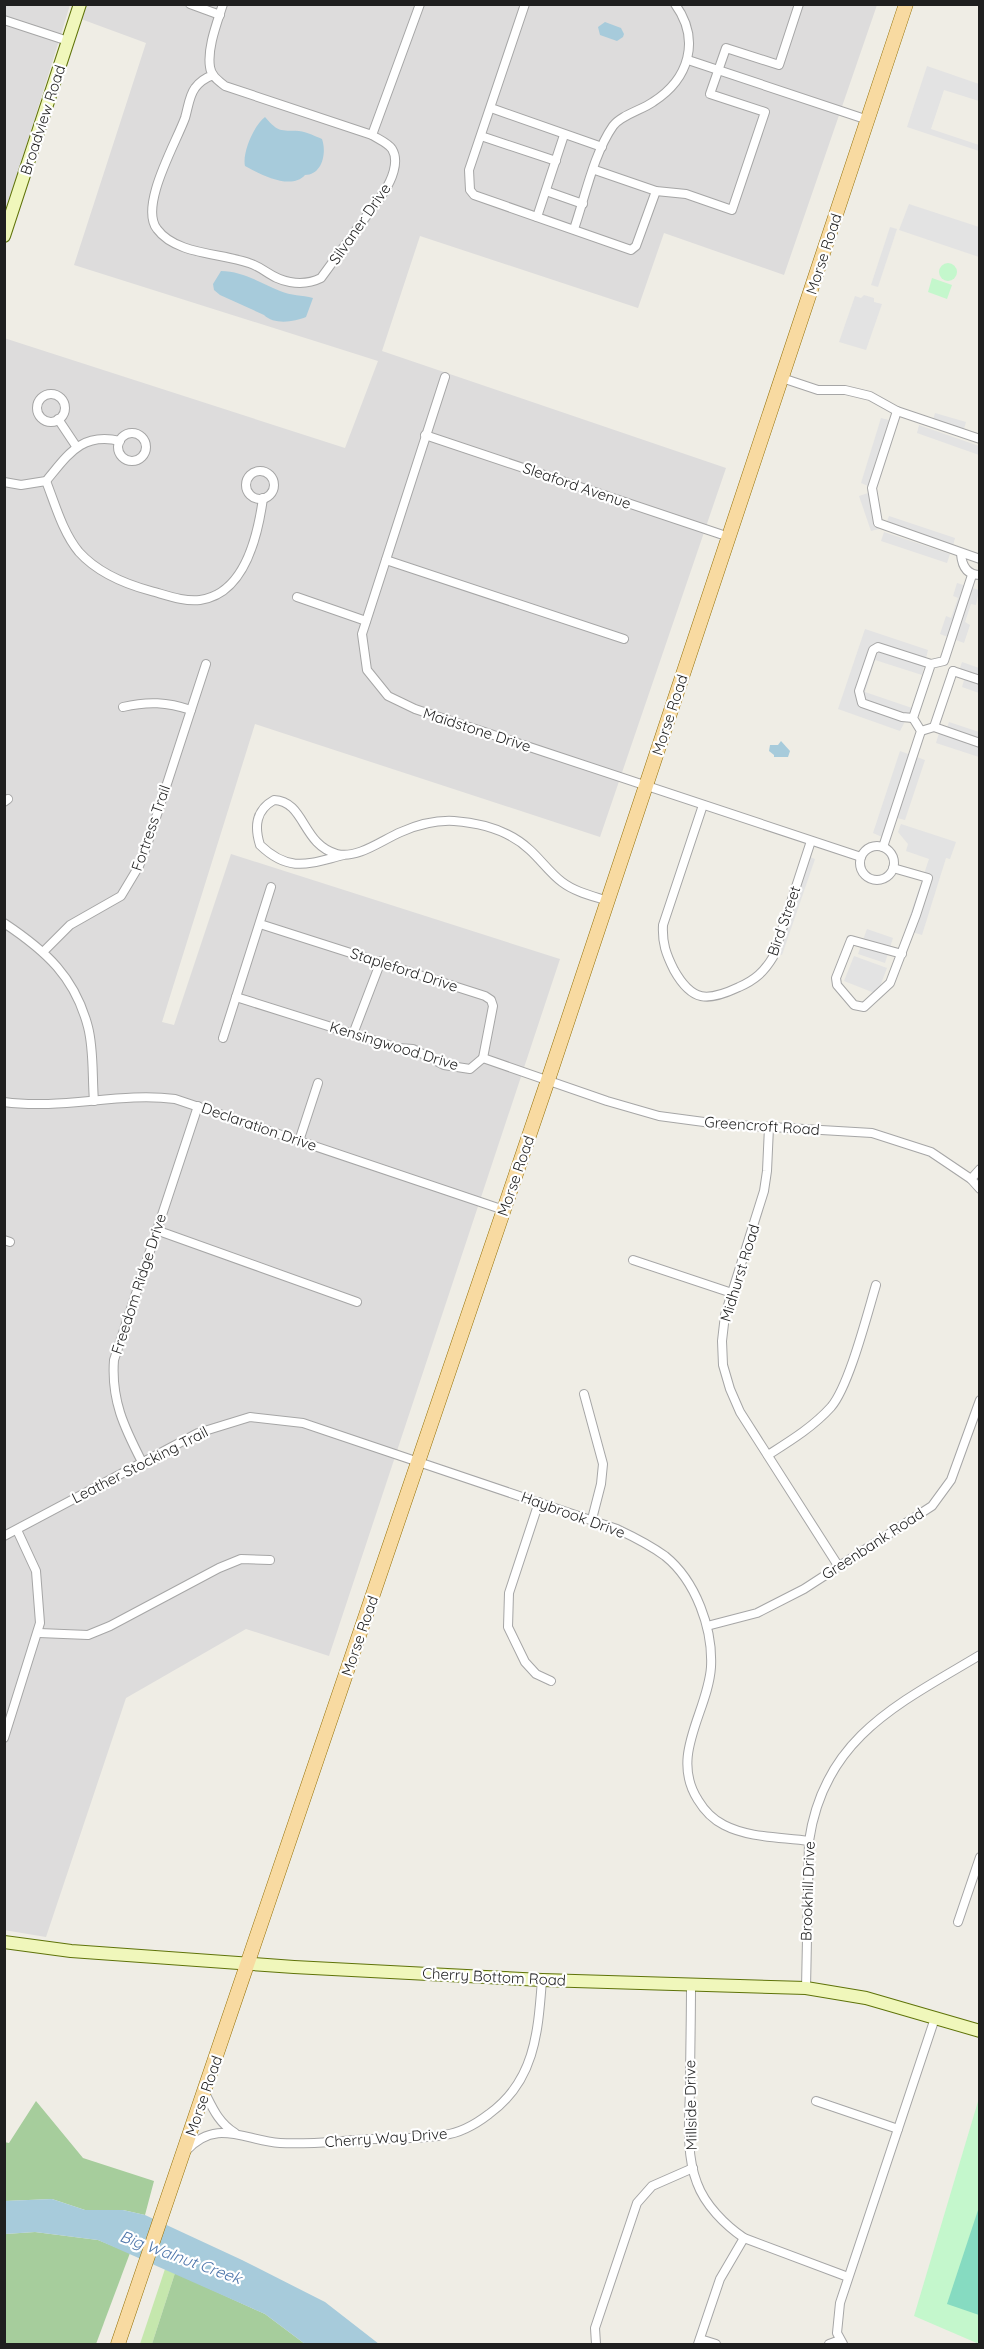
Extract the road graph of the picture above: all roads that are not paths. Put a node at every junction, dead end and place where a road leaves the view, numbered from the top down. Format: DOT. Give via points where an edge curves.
graph roads {
  1 [pos="80,4"];
  2 [pos="190,4"];
  3 [pos="223,4"];
  4 [pos="420,4"];
  5 [pos="525,4"];
  6 [pos="675,4"];
  7 [pos="800,4"];
  8 [pos="906,4"];
  9 [pos="220,15"];
  10 [pos="4,20"];
  11 [pos="68,41"];
  12 [pos="688,60"];
  13 [pos="718,70"];
  14 [pos="213,75"];
  15 [pos="491,108"];
  16 [pos="868,120"];
  17 [pos="372,135"];
  18 [pos="564,135"];
  19 [pos="481,136"];
  20 [pos="602,147"];
  21 [pos="556,162"];
  22 [pos="595,170"];
  23 [pos="546,191"];
  24 [pos="656,191"];
  25 [pos="583,204"];
  26 [pos="537,217"];
  27 [pos="574,229"];
  28 [pos="4,236"];
  29 [pos="445,376"];
  30 [pos="782,378"];
  31 [pos="897,411"];
  32 [pos="58,419"];
  33 [pos="425,435"];
  34 [pos="980,439"];
  35 [pos="120,441"];
  36 [pos="76,446"];
  37 [pos="46,481"];
  38 [pos="4,482"];
  39 [pos="263,498"];
  40 [pos="729,537"];
  41 [pos="961,554"];
  42 [pos="980,559"];
  43 [pos="386,560"];
  44 [pos="976,575"];
  45 [pos="297,597"];
  46 [pos="366,621"];
  47 [pos="624,639"];
  48 [pos="944,661"];
  49 [pos="206,664"];
  50 [pos="931,664"];
  51 [pos="953,671"];
  52 [pos="980,680"];
  53 [pos="123,707"];
  54 [pos="190,710"];
  55 [pos="913,718"];
  56 [pos="934,727"];
  57 [pos="921,731"];
  58 [pos="980,743"];
  59 [pos="647,785"];
  60 [pos="703,805"];
  61 [pos="811,840"];
  62 [pos="883,848"];
  63 [pos="344,855"];
  64 [pos="861,857"];
  65 [pos="893,868"];
  66 [pos="271,887"];
  67 [pos="608,901"];
  68 [pos="4,922"];
  69 [pos="260,924"];
  70 [pos="43,952"];
  71 [pos="902,954"];
  72 [pos="381,961"];
  73 [pos="236,997"];
  74 [pos="354,1034"];
  75 [pos="223,1038"];
  76 [pos="483,1058"];
  77 [pos="548,1080"];
  78 [pos="318,1083"];
  79 [pos="94,1101"];
  80 [pos="4,1102"];
  81 [pos="198,1106"];
  82 [pos="769,1127"];
  83 [pos="299,1140"];
  84 [pos="980,1169"];
  85 [pos="971,1179"];
  86 [pos="980,1189"];
  87 [pos="504,1210"];
  88 [pos="156,1230"];
  89 [pos="633,1260"];
  90 [pos="876,1285"];
  91 [pos="732,1293"];
  92 [pos="357,1302"];
  93 [pos="584,1394"];
  94 [pos="980,1400"];
  95 [pos="768,1455"];
  96 [pos="142,1462"];
  97 [pos="419,1462"];
  98 [pos="539,1502"];
  99 [pos="592,1520"];
  100 [pos="17,1530"];
  101 [pos="4,1536"];
  102 [pos="270,1560"];
  103 [pos="839,1567"];
  104 [pos="707,1626"];
  105 [pos="39,1633"];
  106 [pos="980,1655"];
  107 [pos="551,1681"];
  108 [pos="4,1738"];
  109 [pos="809,1840"];
  110 [pos="980,1857"];
  111 [pos="958,1922"];
  112 [pos="4,1942"];
  113 [pos="248,1963"];
  114 [pos="542,1980"];
  115 [pos="691,1986"];
  116 [pos="806,1988"];
  117 [pos="935,2018"];
  118 [pos="980,2031"];
  119 [pos="205,2093"];
  120 [pos="816,2101"];
  121 [pos="898,2129"];
  122 [pos="235,2133"];
  123 [pos="184,2154"];
  124 [pos="693,2168"];
  125 [pos="744,2238"];
  126 [pos="848,2277"];
  127 [pos="699,2342"];
  128 [pos="842,2342"];
  129 [pos="118,2344"];
  130 [pos="596,2344"];
  131 [pos="716,2344"];
  132 [pos="829,2344"];
  1 -- 11 [label="main road, Broadview Road"];
  2 -- 9 [label="street"];
  3 -- 9 [label="street"];
  4 -- 17 [label="street"];
  5 -- 15 [label="street"];
  6 -- 12 [label="street" via="685,18 690,44"];
  7 -- 13 [label="street" via="779,65 726,48"];
  8 -- 16 [label="main road, Morse Road"];
  9 -- 14 [label="street" via="211,50"];
  10 -- 11 [label="street"];
  11 -- 28 [label="main road, Broadview Road"];
  12 -- 13 [label="street"];
  12 -- 20 [label="street" via="675,84 654,102 615,123"];
  13 -- 16 [label="street"];
  13 -- 24 [label="street" via="710,94 765,112 732,210 686,194"];
  14 -- 17 [label="street" via="225,86"];
  14 -- 17 [label="street, Silvaner Drive" via="202,79 193,90 152,209 157,230 189,250 251,263 269,275 293,283 321,278 384,192 393,170 392,147"];
  15 -- 18 [label="street"];
  15 -- 19 [label="street"];
  16 -- 30 [label="main road, Morse Road"];
  18 -- 20 [label="street"];
  18 -- 21 [label="street"];
  19 -- 21 [label="street"];
  19 -- 26 [label="street" via="469,170 474,195"];
  20 -- 22 [label="street"];
  21 -- 23 [label="street"];
  22 -- 24 [label="street"];
  22 -- 25 [label="street"];
  23 -- 25 [label="street"];
  23 -- 26 [label="street"];
  24 -- 27 [label="street" via="634,249"];
  25 -- 27 [label="street"];
  26 -- 27 [label="street"];
  29 -- 33 [label="street, Maidstone Drive"];
  30 -- 31 [label="street" via="818,390 845,390 870,396"];
  30 -- 40 [label="main road, Morse Road"];
  31 -- 34 [label="street"];
  31 -- 41 [label="street" via="872,488 878,523"];
  32 -- 36 [label="street"];
  33 -- 40 [label="street, Sleaford Avenue"];
  33 -- 43 [label="street, Maidstone Drive"];
  35 -- 36 [label="street" via="102,438"];
  36 -- 37 [label="street"];
  37 -- 38 [label="street" via="21,485"];
  37 -- 39 [label="street" via="70,539 90,562 136,587 190,600 202,600 231,585 243,568 256,534"];
  40 -- 59 [label="main road, Morse Road"];
  41 -- 42 [label="street"];
  41 -- 44 [label="street" via="965,569"];
  43 -- 46 [label="street, Maidstone Drive"];
  43 -- 47 [label="street"];
  44 -- 48 [label="street"];
  45 -- 46 [label="street"];
  46 -- 59 [label="street, Maidstone Drive" via="362,634 367,670 388,696 415,709"];
  48 -- 50 [label="street"];
  48 -- 51 [label="street"];
  49 -- 54 [label="street, Fortress Trail"];
  50 -- 55 [label="street"];
  50 -- 55 [label="street" via="878,647 873,650 859,691 862,703"];
  51 -- 52 [label="street"];
  51 -- 56 [label="street"];
  53 -- 54 [label="street" via="153,702"];
  54 -- 70 [label="street, Fortress Trail" via="148,842 128,888 121,896 70,924"];
  55 -- 57 [label="street"];
  56 -- 57 [label="street"];
  56 -- 58 [label="street"];
  57 -- 62 [label="street"];
  59 -- 60 [label="street, Maidstone Drive"];
  59 -- 67 [label="main road, Morse Road"];
  60 -- 61 [label="street, Maidstone Drive"];
  60 -- 61 [label="street, Bird Street" via="663,925 668,959 684,988 701,996 720,997 765,972"];
  61 -- 64 [label="street, Maidstone Drive"];
  62 -- 64 [label="street" via="867,849"];
  62 -- 65 [label="street" via="891,854"];
  63 -- 63 [label="street" via="334,853 310,836 287,802 274,800 261,810 256,826 260,845 275,856 293,863 314,864"];
  63 -- 67 [label="street" via="417,826 447,821 474,824 509,836 528,848 560,881"];
  64 -- 65 [label="street" via="863,873 871,879 882,879"];
  65 -- 71 [label="street" via="927,878"];
  66 -- 69 [label="street"];
  67 -- 77 [label="main road, Morse Road"];
  68 -- 70 [label="street"];
  69 -- 72 [label="street, Stapleford Drive"];
  69 -- 73 [label="street"];
  70 -- 79 [label="street" via="60,968 82,1010 88,1029"];
  71 -- 71 [label="street" via="890,983 864,1006 854,1005 840,992 836,978 851,940"];
  72 -- 74 [label="street"];
  72 -- 76 [label="street, Stapleford Drive" via="491,1000 493,1013"];
  73 -- 74 [label="street, Kensingwood Drive"];
  73 -- 75 [label="street"];
  74 -- 76 [label="street, Kensingwood Drive" via="413,1049 444,1065 470,1069"];
  76 -- 77 [label="street"];
  77 -- 82 [label="street, Greencroft Road" via="659,1116 718,1125"];
  77 -- 87 [label="main road, Morse Road"];
  78 -- 83 [label="street"];
  79 -- 80 [label="street, Declaration Drive" via="28,1105"];
  79 -- 81 [label="street, Declaration Drive" via="150,1096"];
  81 -- 83 [label="street, Declaration Drive"];
  81 -- 88 [label="street, Freedom Ridge Drive"];
  82 -- 85 [label="street, Greencroft Road" via="872,1133 931,1152"];
  82 -- 91 [label="street, Midhurst Road" via="764,1191"];
  83 -- 87 [label="street, Declaration Drive"];
  84 -- 85 [label="street"];
  85 -- 86 [label="street"];
  87 -- 97 [label="main road, Morse Road"];
  88 -- 92 [label="street"];
  88 -- 96 [label="street, Freedom Ridge Drive" via="114,1360 112,1382 122,1423"];
  89 -- 91 [label="street"];
  90 -- 95 [label="street" via="844,1383 832,1406 807,1430"];
  91 -- 95 [label="street, Midhurst Road" via="725,1315 722,1361 740,1412"];
  93 -- 99 [label="street" via="603,1464"];
  94 -- 103 [label="street, Greenbank Road" via="942,1494 920,1515"];
  95 -- 103 [label="street, Midhurst Road"];
  96 -- 97 [label="street, Leather Stocking Trail" via="198,1432 250,1417 303,1423"];
  96 -- 100 [label="street, Leather Stocking Trail"];
  97 -- 98 [label="street, Haybrook Drive"];
  97 -- 113 [label="main road, Morse Road"];
  98 -- 99 [label="street, Haybrook Drive"];
  98 -- 107 [label="street" via="509,1593 508,1627 525,1662 536,1674"];
  99 -- 104 [label="street, Haybrook Drive" via="643,1542 666,1557 694,1593"];
  100 -- 101 [label="street, Leather Stocking Trail"];
  100 -- 105 [label="street" via="36,1571"];
  102 -- 105 [label="street" via="241,1559 219,1568 88,1635"];
  103 -- 104 [label="street, Greenbank Road" via="757,1613"];
  104 -- 109 [label="street, Haybrook Drive" via="711,1652 709,1681 687,1751 695,1795 705,1812 723,1825 746,1833"];
  105 -- 108 [label="street"];
  106 -- 109 [label="street, Brookhill Drive" via="889,1710 842,1754 824,1790"];
  109 -- 116 [label="street, Brookhill Drive"];
  110 -- 111 [label="street"];
  112 -- 113 [label="main road, Cherry Bottom Road"];
  113 -- 114 [label="main road, Cherry Bottom Road"];
  113 -- 119 [label="main road, Morse Road"];
  114 -- 115 [label="main road, Cherry Bottom Road"];
  114 -- 122 [label="street, Cherry Way Drive" via="537,2038 522,2077 501,2106 478,2122 445,2135 316,2143 278,2143"];
  115 -- 116 [label="main road, Cherry Bottom Road"];
  115 -- 124 [label="street, Millside Drive" via="689,2131"];
  116 -- 117 [label="main road, Cherry Bottom Road" via="866,1998"];
  117 -- 118 [label="main road, Cherry Bottom Road"];
  117 -- 121 [label="street"];
  119 -- 122 [label="street" via="218,2118"];
  119 -- 123 [label="main road, Morse Road"];
  120 -- 121 [label="street"];
  121 -- 126 [label="street"];
  122 -- 123 [label="street, Cherry Way Drive" via="201,2138"];
  123 -- 129 [label="main road, Morse Road"];
  124 -- 125 [label="street, Millside Drive" via="713,2209"];
  124 -- 130 [label="street" via="652,2186 637,2203 595,2328"];
  125 -- 126 [label="street, Millside Drive"];
  125 -- 127 [label="street" via="720,2280"];
  126 -- 128 [label="street" via="837,2333"];
  127 -- 131 [label="street"];
  128 -- 132 [label="street"];
}
